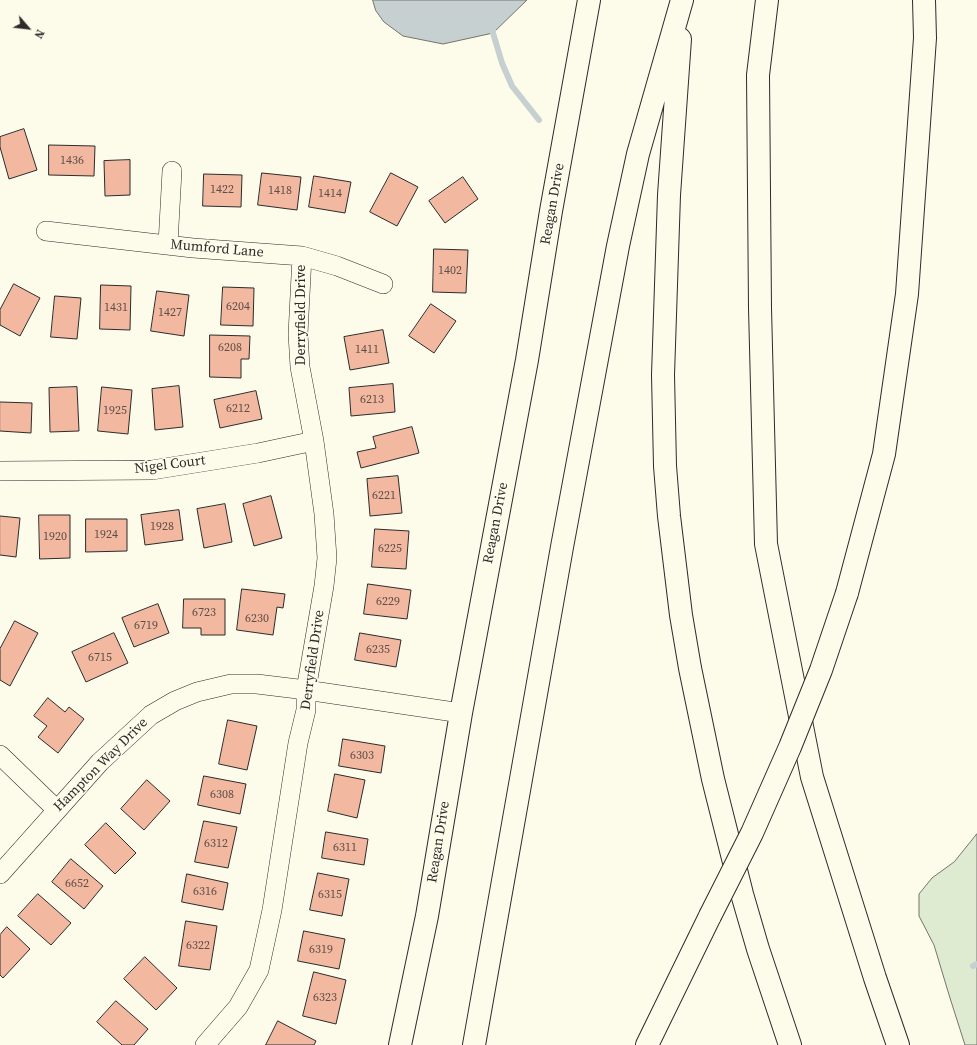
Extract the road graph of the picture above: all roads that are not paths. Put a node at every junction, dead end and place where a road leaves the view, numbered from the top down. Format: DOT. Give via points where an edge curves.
graph roads {
  1 [pos="589,0"];
  2 [pos="683,0"];
  3 [pos="767,0"];
  4 [pos="924,0"];
  5 [pos="172,171"];
  6 [pos="46,231"];
  7 [pos="168,244"];
  8 [pos="302,256"];
  9 [pos="384,284"];
  10 [pos="314,441"];
  11 [pos="0,471"];
  12 [pos="306,690"];
  13 [pos="461,714"];
  14 [pos="0,755"];
  15 [pos="57,810"];
  16 [pos="0,874"];
  17 [pos="205,1045"];
  18 [pos="400,1045"];
  19 [pos="474,1045"];
  20 [pos="647,1045"];
  21 [pos="790,1045"];
  22 [pos="898,1045"];
  1 -- 13 [label="main road, Reagan Drive" via="527,360"];
  2 -- 19 [label="main road" via="638,154 618,246"];
  2 -- 21 [label="main road" via="669,195 663,368 669,516 688,661 713,779 750,921"];
  3 -- 22 [label="main road" via="758,75 766,544 812,777"];
  4 -- 20 [label="main road, bridge" via="925,38 907,294 884,454 846,593 821,670 752,833"];
  5 -- 7 [label="street"];
  6 -- 7 [label="street, Mumford Lane"];
  7 -- 8 [label="street, Mumford Lane"];
  8 -- 9 [label="street, Mumford Lane"];
  8 -- 10 [label="street, Derryfield Drive" via="298,334 300,367"];
  10 -- 11 [label="street, Nigel Court" via="152,470"];
  10 -- 12 [label="street, Derryfield Drive" via="327,558"];
  12 -- 13 [label="street, Hampton Way Drive"];
  12 -- 15 [label="street, Hampton Way Drive" via="257,684 231,684 197,692 175,701 151,715 100,762"];
  12 -- 17 [label="street, Derryfield Drive" via="306,710 298,744 272,910 259,970 238,1007"];
  13 -- 18 [label="main road, Reagan Drive" via="427,916"];
  14 -- 15 [label="street"];
  15 -- 16 [label="street, Hampton Way Drive"];
}
